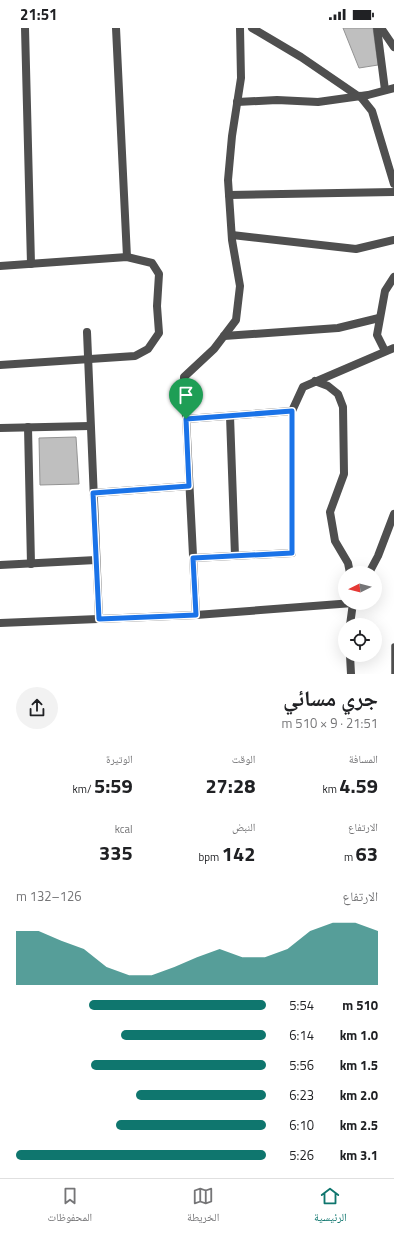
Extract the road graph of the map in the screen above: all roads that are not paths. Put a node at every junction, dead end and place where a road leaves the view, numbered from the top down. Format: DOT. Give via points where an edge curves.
graph roads {
  1 [pos="25,28"];
  2 [pos="116,28"];
  3 [pos="240,28"];
  4 [pos="252,28"];
  5 [pos="377,28"];
  6 [pos="381,28"];
  7 [pos="394,47"];
  8 [pos="394,88"];
  9 [pos="385,90"];
  10 [pos="359,96"];
  11 [pos="237,102"];
  12 [pos="394,184"];
  13 [pos="394,192"];
  14 [pos="229,195"];
  15 [pos="232,235"];
  16 [pos="394,240"];
  17 [pos="127,257"];
  18 [pos="31,264"];
  19 [pos="0,266"];
  20 [pos="394,277"];
  21 [pos="379,318"];
  22 [pos="87,332"];
  23 [pos="224,336"];
  24 [pos="394,348"];
  25 [pos="385,350"];
  26 [pos="88,359"];
  27 [pos="0,365"];
  28 [pos="315,381"];
  29 [pos="292,411"];
  30 [pos="230,416"];
  31 [pos="186,419"];
  32 [pos="90,426"];
  33 [pos="28,427"];
  34 [pos="0,428"];
  35 [pos="189,486"];
  36 [pos="93,493"];
  37 [pos="394,514"];
  38 [pos="392,526"];
  39 [pos="235,556"];
  40 [pos="193,558"];
  41 [pos="96,560"];
  42 [pos="31,564"];
  43 [pos="0,565"];
  44 [pos="349,566"];
  45 [pos="373,566"];
  46 [pos="338,604"];
  47 [pos="196,615"];
  48 [pos="99,619"];
  49 [pos="0,623"];
  50 [pos="394,646"];
  51 [pos="394,652"];
  52 [pos="350,662"];
  53 [pos="350,674"];
  54 [pos="394,674"];
  1 -- 18 [label="street"];
  2 -- 17 [label="street"];
  3 -- 11 [label="street" via="241,78"];
  4 -- 10 [label="street"];
  5 -- 9 [label="street"];
  6 -- 7 [label="street"];
  8 -- 9 [label="street"];
  9 -- 10 [label="street"];
  10 -- 11 [label="street" via="318,102"];
  10 -- 12 [label="street" via="372,111"];
  11 -- 14 [label="street" via="231,143"];
  13 -- 14 [label="street"];
  14 -- 15 [label="street"];
  15 -- 16 [label="street" via="356,249"];
  15 -- 23 [label="street" via="240,286 236,320"];
  17 -- 18 [label="street"];
  17 -- 26 [label="street" via="152,263 159,274 159,333 148,349 135,356"];
  18 -- 19 [label="street"];
  20 -- 21 [label="street" via="385,291"];
  21 -- 23 [label="street" via="338,328"];
  21 -- 25 [label="street" via="377,335"];
  22 -- 26 [label="street"];
  23 -- 31 [label="street" via="184,377"];
  24 -- 25 [label="street"];
  25 -- 28 [label="street"];
  26 -- 27 [label="street"];
  26 -- 32 [label="street"];
  28 -- 29 [label="street" via="303,387"];
  28 -- 44 [label="street" via="328,386 338,394 343,407 344,474 330,512 335,541"];
  29 -- 30 [label="street"];
  29 -- 39 [label="street" via="292,553"];
  30 -- 31 [label="street"];
  30 -- 39 [label="street"];
  31 -- 35 [label="street"];
  32 -- 33 [label="street"];
  32 -- 36 [label="street"];
  33 -- 34 [label="street"];
  33 -- 42 [label="street"];
  35 -- 36 [label="street"];
  35 -- 40 [label="street"];
  36 -- 41 [label="street"];
  37 -- 38 [label="street"];
  38 -- 45 [label="street"];
  39 -- 40 [label="street"];
  40 -- 47 [label="street"];
  41 -- 42 [label="street"];
  41 -- 48 [label="street"];
  42 -- 43 [label="street"];
  46 -- 47 [label="street"];
  47 -- 48 [label="street"];
  48 -- 49 [label="street"];
  50 -- 51 [label="lane"];
  51 -- 54 [label="lane"];
  52 -- 53 [label="street"];
}
